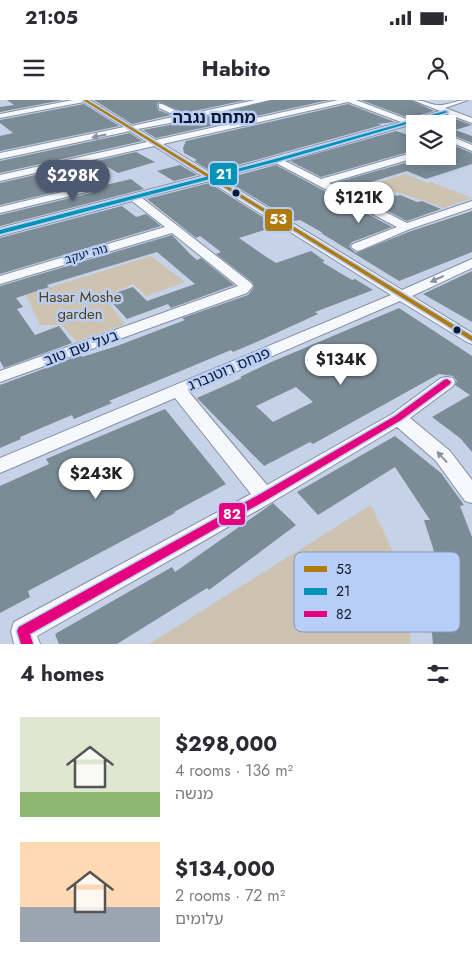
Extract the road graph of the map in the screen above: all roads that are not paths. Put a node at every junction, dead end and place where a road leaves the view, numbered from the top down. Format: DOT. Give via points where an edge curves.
graph roads {
  1 [pos="85,100"];
  2 [pos="215,100"];
  3 [pos="266,100"];
  4 [pos="348,100"];
  5 [pos="417,100"];
  6 [pos="464,100"];
  7 [pos="162,106"];
  8 [pos="233,107"];
  9 [pos="442,110"];
  10 [pos="431,115"];
  11 [pos="0,116"];
  12 [pos="186,118"];
  13 [pos="472,121"];
  14 [pos="406,122"];
  15 [pos="406,126"];
  16 [pos="132,129"];
  17 [pos="457,142"];
  18 [pos="156,143"];
  19 [pos="472,148"];
  20 [pos="0,156"];
  21 [pos="406,158"];
  22 [pos="277,160"];
  23 [pos="211,177"];
  24 [pos="0,178"];
  25 [pos="321,182"];
  26 [pos="87,189"];
  27 [pos="134,197"];
  28 [pos="472,204"];
  29 [pos="0,210"];
  30 [pos="406,227"];
  31 [pos="172,229"];
  32 [pos="0,232"];
  33 [pos="357,247"];
  34 [pos="472,263"];
  35 [pos="0,280"];
  36 [pos="402,295"];
  37 [pos="472,339"];
  38 [pos="0,377"];
  39 [pos="447,382"];
  40 [pos="178,390"];
  41 [pos="398,418"];
  42 [pos="0,466"];
  43 [pos="264,496"];
  44 [pos="472,496"];
  45 [pos="27,644"];
  1 -- 11 [label="street"];
  1 -- 16 [label="street"];
  2 -- 8 [label="street"];
  3 -- 8 [label="street"];
  4 -- 14 [label="street"];
  4 -- 18 [label="street"];
  5 -- 9 [label="street"];
  6 -- 9 [label="street"];
  7 -- 12 [label="street"];
  8 -- 12 [label="street"];
  9 -- 10 [label="street"];
  9 -- 13 [label="street"];
  12 -- 16 [label="street"];
  15 -- 22 [label="street"];
  16 -- 18 [label="street"];
  16 -- 20 [label="street, one-way"];
  17 -- 19 [label="street"];
  18 -- 23 [label="street"];
  18 -- 24 [label="street"];
  21 -- 25 [label="street"];
  22 -- 23 [label="street"];
  22 -- 25 [label="street"];
  23 -- 27 [label="street"];
  23 -- 36 [label="street"];
  25 -- 30 [label="street"];
  26 -- 29 [label="street"];
  27 -- 31 [label="street"];
  27 -- 32 [label="street"];
  28 -- 30 [label="street"];
  30 -- 33 [label="street"];
  31 -- 35 [label="street, נוה יעקב"];
  31 -- 38 [label="street, בעל שם טוב" via="246,286"];
  34 -- 36 [label="street, פנחס רוטנברג, one-way"];
  36 -- 37 [label="street"];
  36 -- 40 [label="street, פנחס רוטנברג"];
  39 -- 41 [label="street"];
  40 -- 42 [label="street, פנחס רוטנברג"];
  40 -- 43 [label="street, פנחס רוטנברג"];
  41 -- 43 [label="street"];
  44 -- 41 [label="street, one-way" via="443,456"];
  43 -- 45 [label="street" via="23,631"];
}
